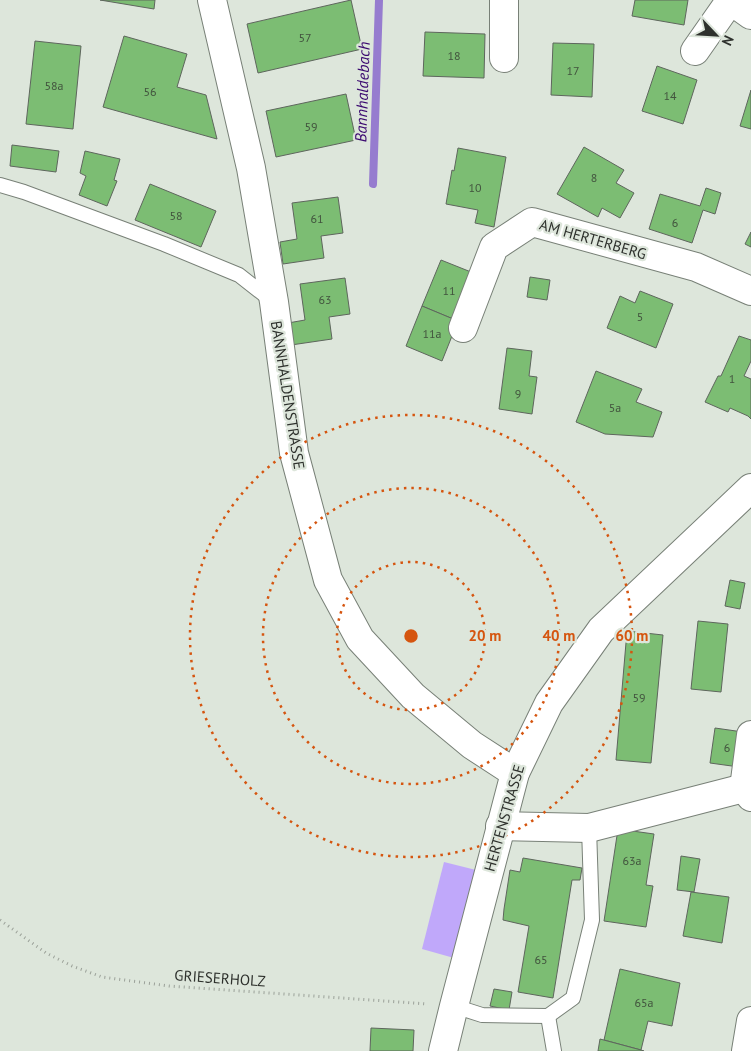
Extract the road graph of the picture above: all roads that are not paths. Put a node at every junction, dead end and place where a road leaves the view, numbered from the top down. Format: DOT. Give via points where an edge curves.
graph roads {
  1 [pos="212,0"];
  2 [pos="504,0"];
  3 [pos="737,5"];
  4 [pos="695,51"];
  5 [pos="504,58"];
  6 [pos="0,185"];
  7 [pos="751,291"];
  8 [pos="274,302"];
  9 [pos="463,328"];
  10 [pos="751,488"];
  11 [pos="751,735"];
  12 [pos="515,772"];
  13 [pos="748,792"];
  14 [pos="500,826"];
  15 [pos="589,828"];
  16 [pos="454,1006"];
  17 [pos="548,1016"];
  18 [pos="751,1021"];
  19 [pos="444,1051"];
  20 [pos="554,1051"];
  21 [pos="746,1051"];
  1 -- 8 [label="street, BANNHALDENSTRASSE" via="251,168"];
  2 -- 5 [label="street"];
  3 -- 4 [label="street"];
  6 -- 8 [label="lane" via="164,244 239,275"];
  7 -- 9 [label="street, AM HERTERBERG" via="696,267 532,222 494,247"];
  8 -- 12 [label="street, BANNHALDENSTRASSE" via="294,453 328,580 360,639 413,696 472,745"];
  10 -- 12 [label="street, HERTENSTRASSE" via="601,630 549,703"];
  11 -- 13 [label="street"];
  12 -- 14 [label="street, HERTENSTRASSE"];
  13 -- 15 [label="street"];
  14 -- 15 [label="street"];
  14 -- 16 [label="street, HERTENSTRASSE"];
  15 -- 17 [label="lane" via="592,920 573,998"];
  16 -- 17 [label="lane" via="482,1015"];
  16 -- 19 [label="street, HERTENSTRASSE"];
  17 -- 20 [label="lane"];
  18 -- 21 [label="street"];
}
